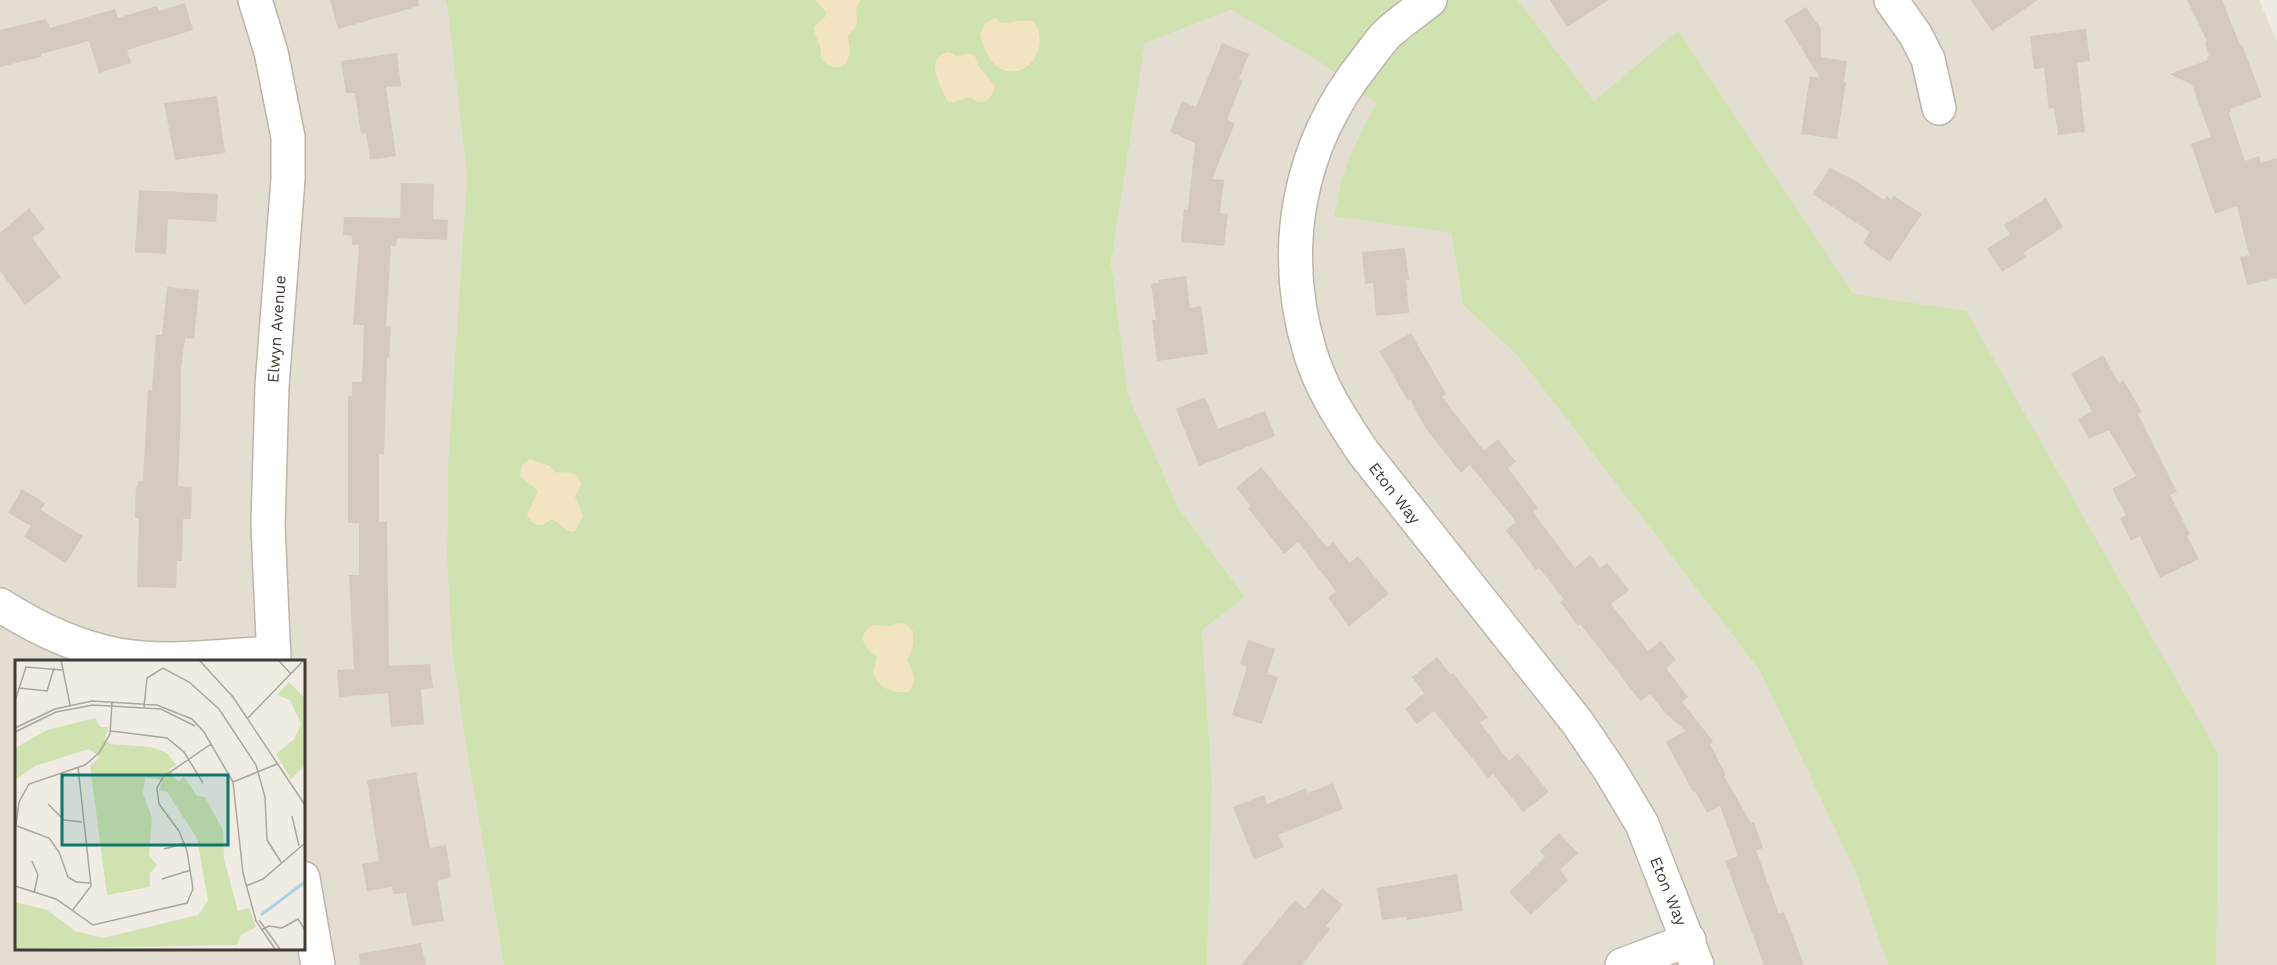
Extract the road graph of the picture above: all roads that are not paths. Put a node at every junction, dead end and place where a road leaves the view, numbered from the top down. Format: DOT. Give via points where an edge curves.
graph roads {
  1 [pos="255,0"];
  2 [pos="1430,0"];
  3 [pos="1891,0"];
  4 [pos="1939,108"];
  5 [pos="0,605"];
  6 [pos="274,657"];
  7 [pos="304,884"];
  8 [pos="1693,952"];
  9 [pos="318,965"];
  10 [pos="1622,965"];
  1 -- 6 [label="street, Elwyn Avenue" via="271,52 288,137 268,513"];
  2 -- 8 [label="street, Eton Way" via="1386,35 1348,84 1323,129 1303,183 1294,242 1298,308 1310,353 1331,405 1363,452 1577,722 1611,772 1642,824"];
  3 -- 4 [label="street" via="1928,59"];
  5 -- 6 [label="street" via="27,623 70,642 118,655"];
  7 -- 9 [label="street"];
  8 -- 10 [label="street"];
}
